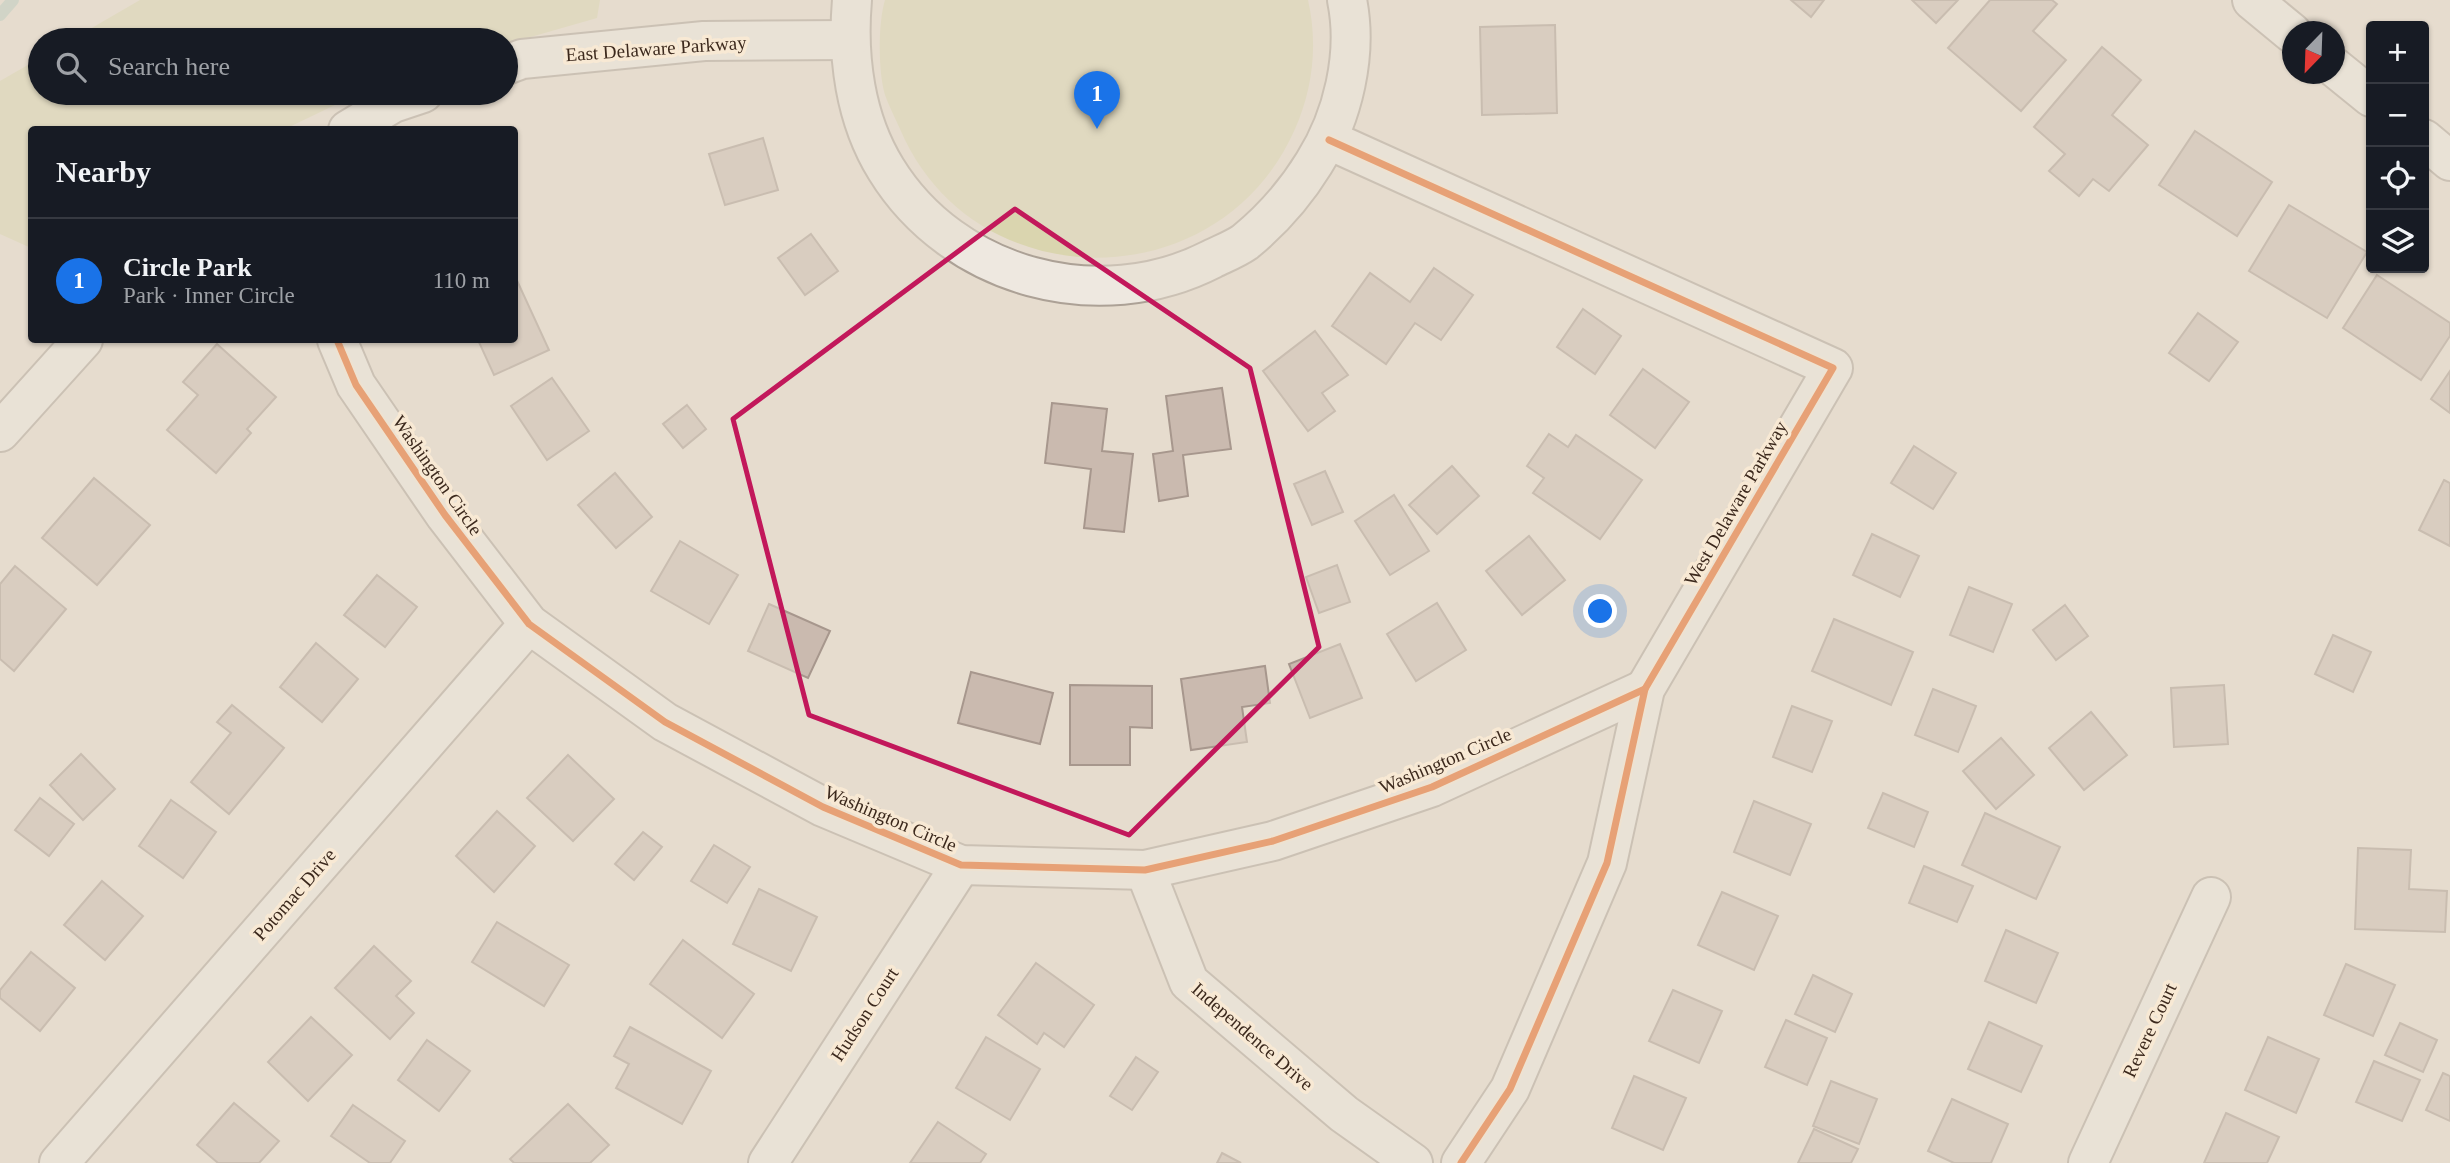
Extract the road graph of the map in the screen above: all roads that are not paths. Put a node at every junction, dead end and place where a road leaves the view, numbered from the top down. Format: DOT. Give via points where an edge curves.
graph roads {
  1 [pos="852,0"];
  2 [pos="1347,0"];
  3 [pos="2252,0"];
  4 [pos="2282,25"];
  5 [pos="849,40"];
  6 [pos="518,61"];
  7 [pos="2345,76"];
  8 [pos="2366,93"];
  9 [pos="390,105"];
  10 [pos="355,126"];
  11 [pos="1329,140"];
  12 [pos="2429,143"];
  13 [pos="2450,161"];
  14 [pos="80,343"];
  15 [pos="338,343"];
  16 [pos="0,432"];
  17 [pos="529,624"];
  18 [pos="1645,689"];
  19 [pos="961,865"];
  20 [pos="1145,870"];
  21 [pos="2211,897"];
  22 [pos="59,1163"];
  23 [pos="768,1163"];
  24 [pos="1413,1163"];
  25 [pos="1461,1163"];
  26 [pos="2088,1163"];
  1 -- 5 [label="street"];
  2 -- 11 [label="street" via="1350,51 1343,96"];
  3 -- 4 [label="street"];
  5 -- 6 [label="street, East Delaware Parkway" via="704,41"];
  5 -- 11 [label="street" via="859,106 886,169 911,200 929,221 985,260 1049,283 1116,288 1183,274 1243,244 1293,198"];
  7 -- 8 [label="street"];
  9 -- 10 [label="street"];
  11 -- 18 [label="street, West Delaware Parkway" via="1833,368"];
  12 -- 13 [label="street"];
  14 -- 16 [label="street"];
  15 -- 17 [label="street, Washington Circle" via="356,385 445,515"];
  17 -- 19 [label="street, Washington Circle" via="665,722 823,807"];
  17 -- 22 [label="street, Potomac Drive"];
  18 -- 20 [label="street, Washington Circle" via="1432,787 1273,841"];
  18 -- 25 [label="street, West Delaware Parkway" via="1607,863 1510,1089"];
  19 -- 20 [label="street, Washington Circle"];
  19 -- 23 [label="street, Hudson Court"];
  20 -- 24 [label="street, Independence Drive" via="1189,982 1344,1114"];
  21 -- 26 [label="street, Revere Court"];
}
